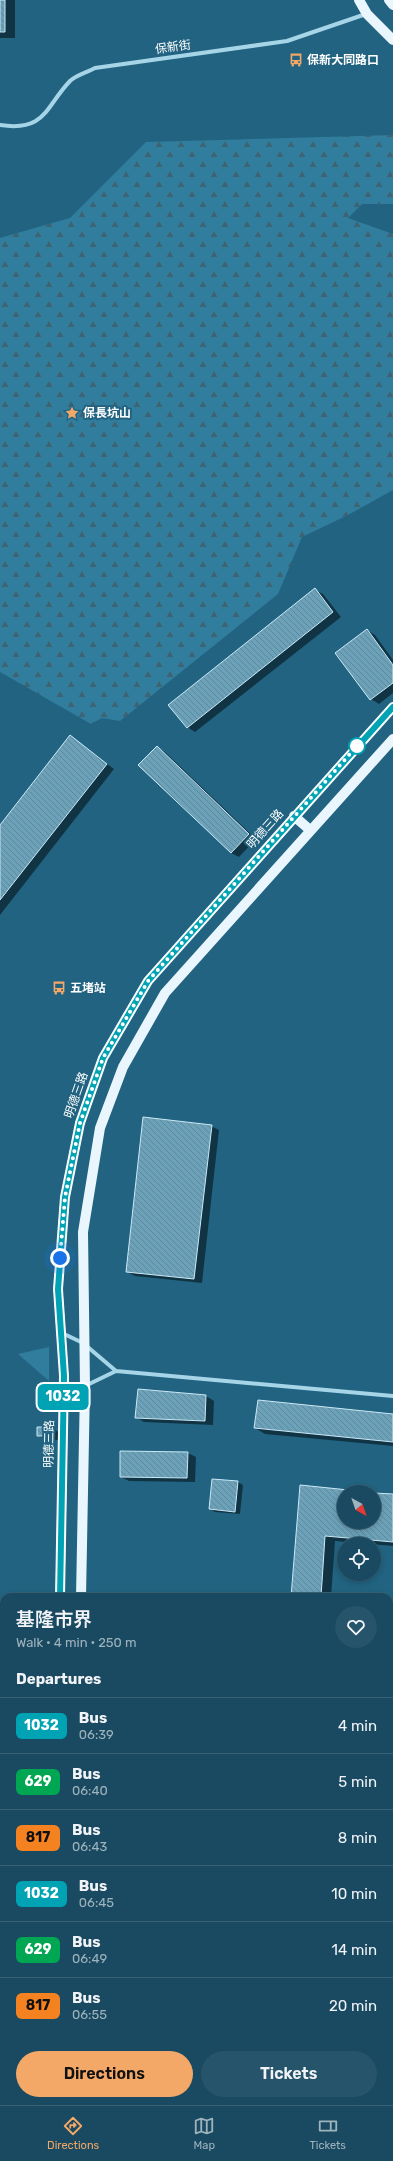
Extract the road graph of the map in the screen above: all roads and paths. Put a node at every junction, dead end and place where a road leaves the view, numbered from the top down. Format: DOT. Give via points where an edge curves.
graph roads {
  1 [pos="359,0"];
  2 [pos="389,0"];
  3 [pos="393,4"];
  4 [pos="366,14"];
  5 [pos="393,40"];
  6 [pos="0,125"];
  7 [pos="393,707"];
  8 [pos="393,739"];
  9 [pos="294,816"];
  10 [pos="310,830"];
  11 [pos="60,1332"];
  12 [pos="82,1343"];
  13 [pos="116,1371"];
  14 [pos="85,1386"];
  15 [pos="63,1393"];
  16 [pos="393,1396"];
  17 [pos="60,1593"];
  18 [pos="82,1593"];
  1 -- 4 [label="main road"];
  2 -- 3 [label="main road"];
  4 -- 5 [label="main road"];
  4 -- 6 [label="street, 保新街" via="287,41 95,68 71,80 42,118 16,128"];
  7 -- 9 [label="main road, 明德三路"];
  8 -- 10 [label="main road"];
  9 -- 10 [label="main road"];
  9 -- 11 [label="main road, 明德三路" via="148,981 103,1058 80,1123 65,1197 58,1289"];
  10 -- 12 [label="main road" via="165,993 123,1067 100,1128 87,1200 83,1232"];
  11 -- 12 [label="street"];
  11 -- 15 [label="main road, 明德三路"];
  12 -- 13 [label="street"];
  12 -- 14 [label="main road"];
  13 -- 14 [label="street"];
  13 -- 16 [label="street"];
  14 -- 15 [label="street"];
  14 -- 18 [label="main road"];
  15 -- 17 [label="main road, 明德三路"];
}
